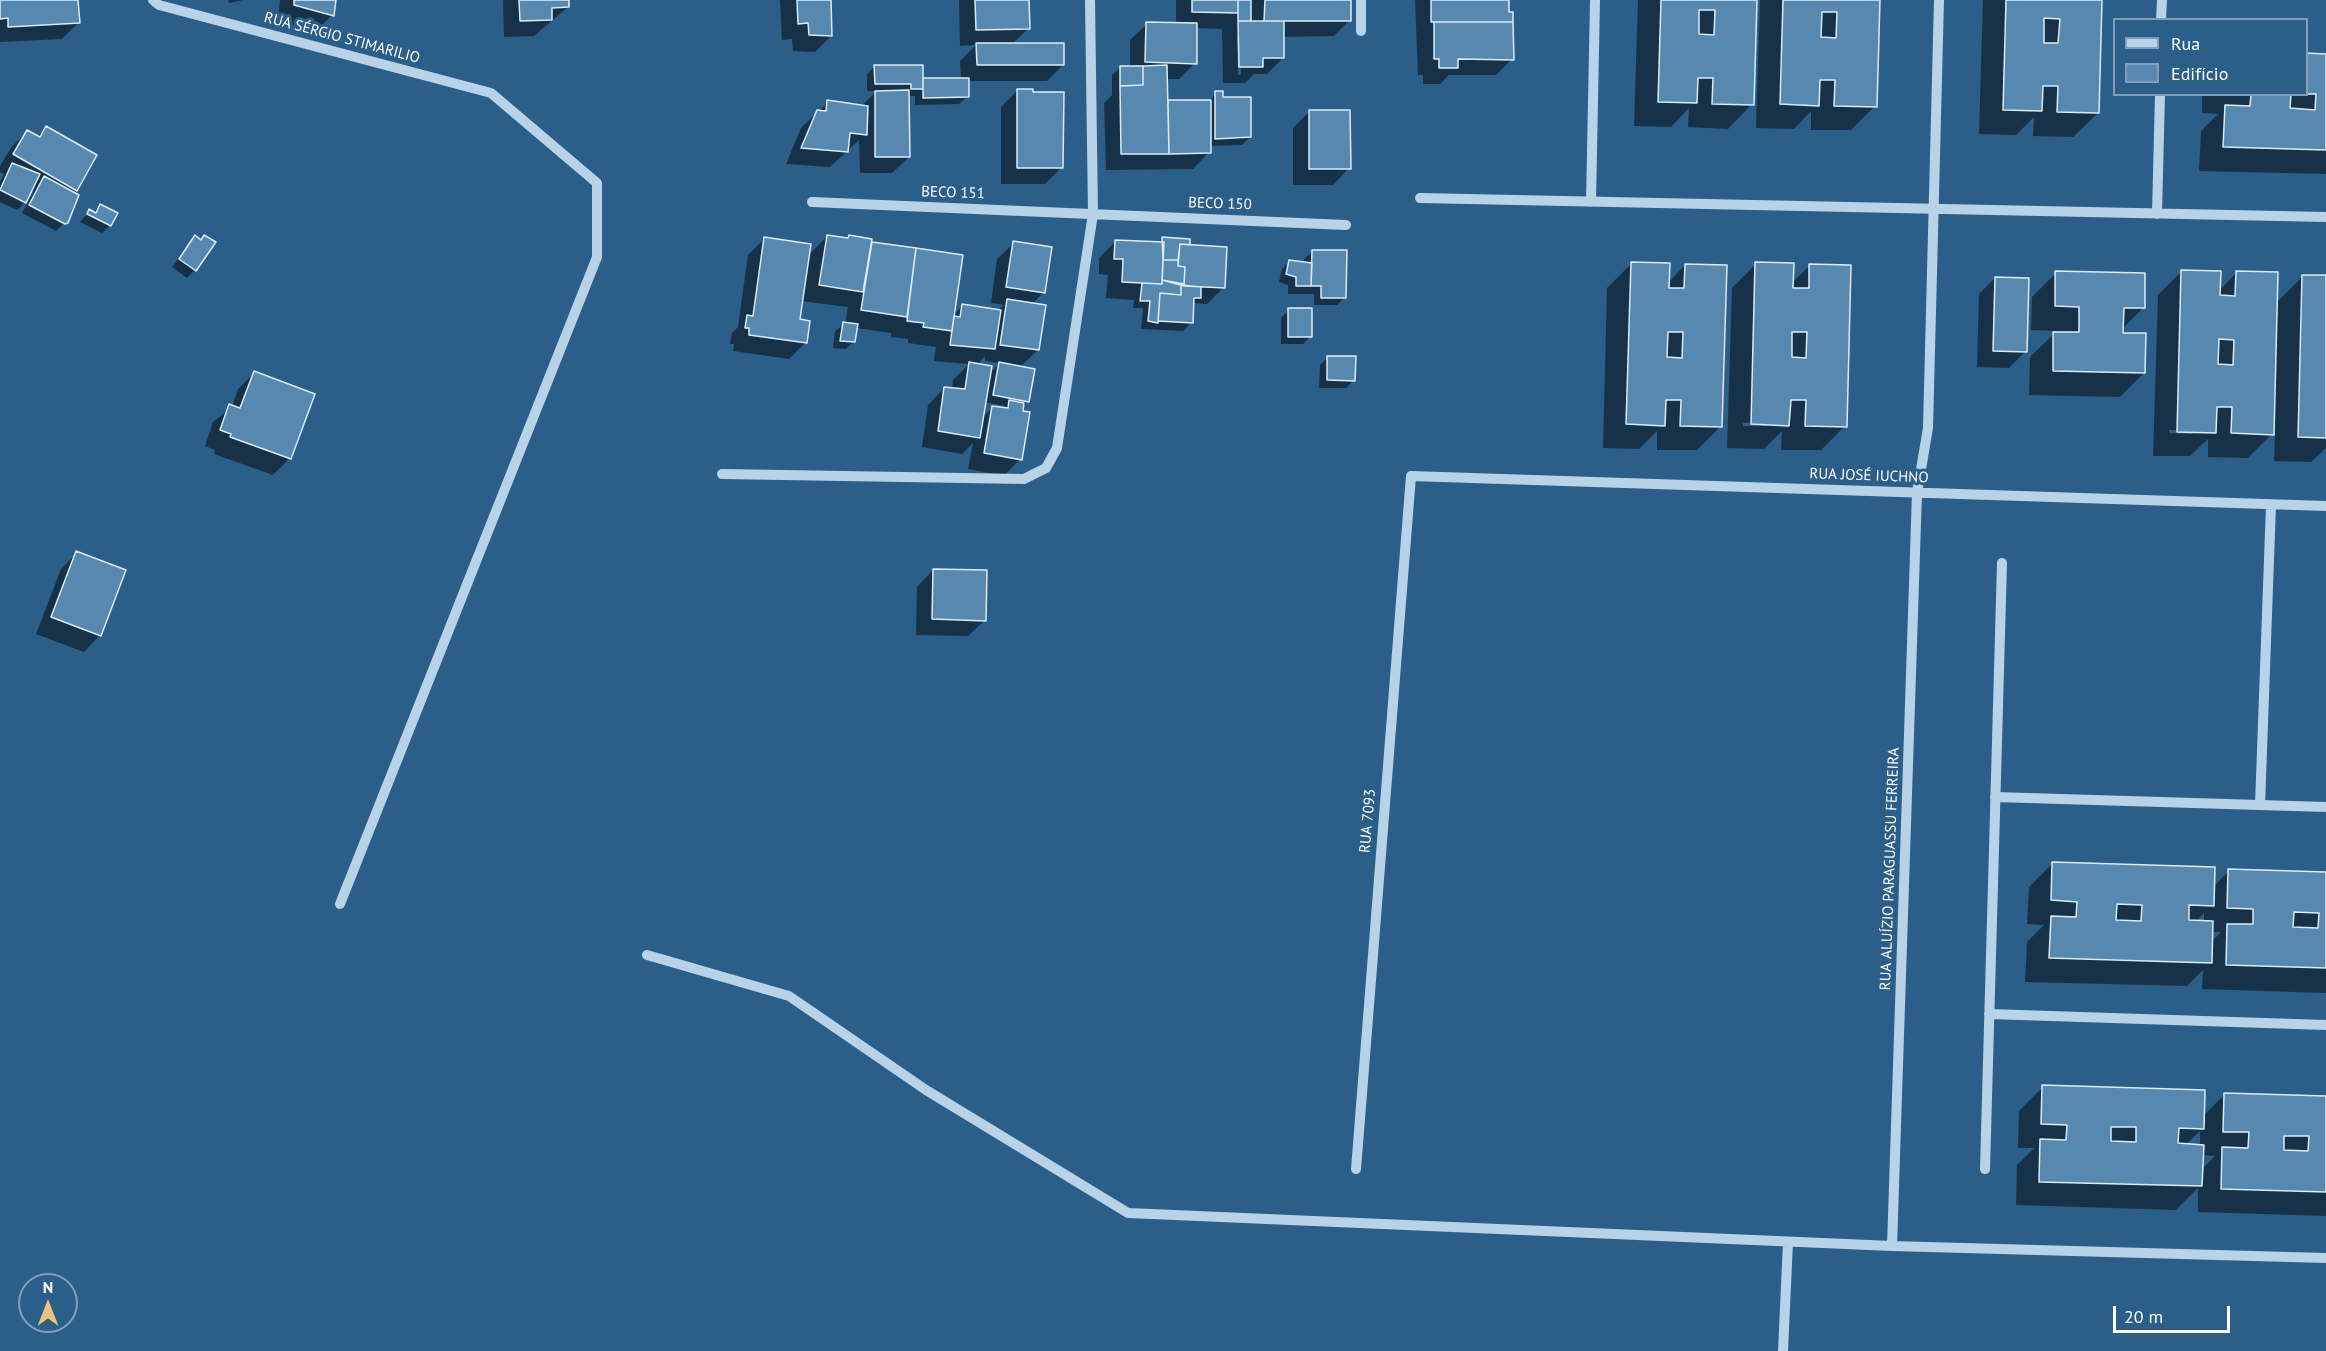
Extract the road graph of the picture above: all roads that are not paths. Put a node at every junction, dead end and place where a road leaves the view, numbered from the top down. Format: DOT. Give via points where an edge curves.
graph roads {
  1 [pos="153,0"];
  2 [pos="1090,0"];
  3 [pos="1361,0"];
  4 [pos="1595,0"];
  5 [pos="1939,0"];
  6 [pos="2162,0"];
  7 [pos="2161,18"];
  8 [pos="1361,31"];
  9 [pos="2160,96"];
  10 [pos="1420,198"];
  11 [pos="812,202"];
  12 [pos="1591,202"];
  13 [pos="1934,209"];
  14 [pos="1093,214"];
  15 [pos="2157,214"];
  16 [pos="2326,217"];
  17 [pos="1346,225"];
  18 [pos="722,474"];
  19 [pos="1411,476"];
  20 [pos="1917,493"];
  21 [pos="2271,505"];
  22 [pos="2326,506"];
  23 [pos="2002,563"];
  24 [pos="1995,797"];
  25 [pos="2260,805"];
  26 [pos="2326,807"];
  27 [pos="340,904"];
  28 [pos="647,955"];
  29 [pos="1989,1014"];
  30 [pos="2326,1025"];
  31 [pos="1356,1169"];
  32 [pos="1985,1169"];
  33 [pos="1788,1242"];
  34 [pos="1892,1246"];
  35 [pos="2326,1258"];
  36 [pos="1783,1351"];
  1 -- 27 [label="street, RUA SÉRGIO STIMARILIO" via="159,5 491,93 597,183 597,256"];
  2 -- 14 [label="street"];
  3 -- 8 [label="street"];
  4 -- 12 [label="street"];
  5 -- 13 [label="street, RUA ALUÍZIO PARAGUASSU FERREIRA"];
  6 -- 7 [label="street"];
  9 -- 15 [label="street"];
  10 -- 12 [label="street"];
  11 -- 14 [label="street, BECO 151"];
  12 -- 13 [label="street"];
  13 -- 15 [label="street"];
  13 -- 20 [label="street, RUA ALUÍZIO PARAGUASSU FERREIRA" via="1928,428"];
  14 -- 17 [label="street, BECO 150"];
  14 -- 18 [label="street" via="1057,448 1046,468 1024,479"];
  15 -- 16 [label="street"];
  19 -- 20 [label="street, RUA JOSÉ IUCHNO"];
  19 -- 31 [label="street, RUA 7093"];
  20 -- 21 [label="street, RUA JOSÉ IUCHNO"];
  20 -- 34 [label="street, RUA ALUÍZIO PARAGUASSU FERREIRA"];
  21 -- 22 [label="street, RUA JOSÉ IUCHNO"];
  21 -- 25 [label="street"];
  23 -- 24 [label="street"];
  24 -- 25 [label="street"];
  24 -- 29 [label="street"];
  25 -- 26 [label="street"];
  28 -- 33 [label="street" via="789,996 926,1090 1128,1213"];
  29 -- 30 [label="street"];
  29 -- 32 [label="street"];
  33 -- 34 [label="street"];
  33 -- 36 [label="street"];
  34 -- 35 [label="street"];
}
